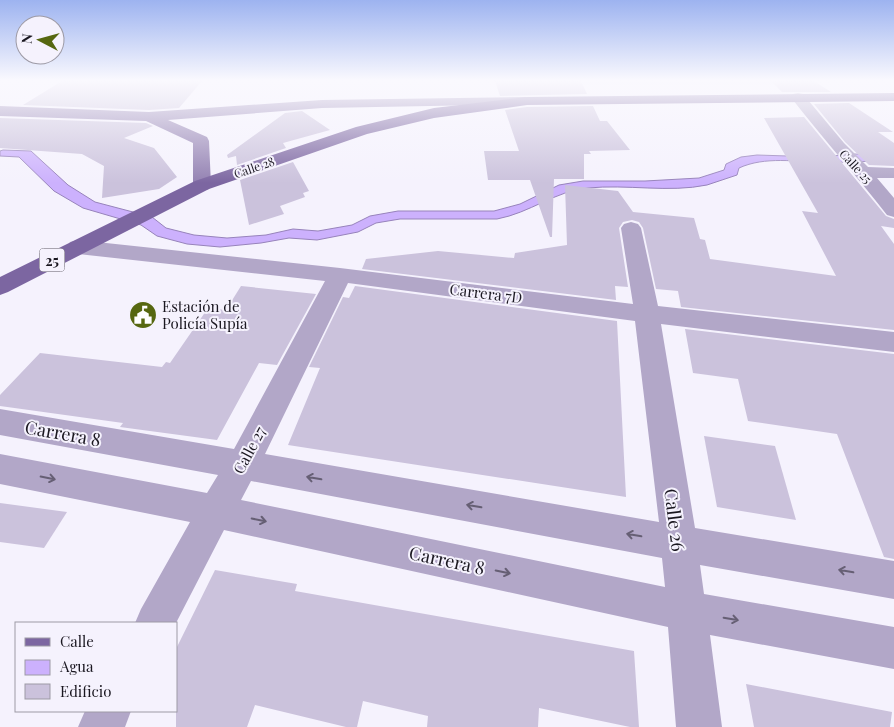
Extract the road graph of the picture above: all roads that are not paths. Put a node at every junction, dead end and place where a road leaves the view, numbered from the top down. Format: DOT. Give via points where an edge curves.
graph roads {
  1 [pos="98,115"];
  2 [pos="177,115"];
  3 [pos="426,115"];
  4 [pos="812,115"];
  5 [pos="149,117"];
  6 [pos="861,169"];
  7 [pos="894,173"];
  8 [pos="202,185"];
  9 [pos="894,211"];
  10 [pos="631,228"];
  11 [pos="78,247"];
  12 [pos="340,275"];
  13 [pos="0,287"];
  14 [pos="648,314"];
  15 [pos="894,342"];
  16 [pos="0,422"];
  17 [pos="243,465"];
  18 [pos="0,469"];
  19 [pos="215,511"];
  20 [pos="678,543"];
  21 [pos="894,580"];
  22 [pos="687,611"];
  23 [pos="156,622"];
  24 [pos="894,648"];
  25 [pos="108,712"];
  26 [pos="101,727"];
  27 [pos="699,727"];
  1 -- 5 [label="main road"];
  2 -- 5 [label="main road"];
  3 -- 8 [label="main road, Calle 28 / 25" via="362,130"];
  4 -- 6 [label="street, Calle 25"];
  5 -- 8 [label="main road" via="201,141"];
  6 -- 7 [label="street"];
  6 -- 9 [label="street, Calle 25"];
  8 -- 11 [label="main road, Calle 28 / 25"];
  10 -- 14 [label="street, Calle 26"];
  11 -- 12 [label="street, Carrera 7D"];
  11 -- 13 [label="main road, Calle 28 / 25"];
  12 -- 14 [label="street, Carrera 7D"];
  12 -- 17 [label="street, Calle 27"];
  14 -- 15 [label="street, Carrera 7D"];
  14 -- 20 [label="street, Calle 26"];
  16 -- 17 [label="street, Carrera 8"];
  17 -- 19 [label="street, Calle 27"];
  20 -- 17 [label="street, Carrera 8, one-way"];
  18 -- 19 [label="street, Carrera 8, one-way"];
  19 -- 22 [label="street, Carrera 8, one-way"];
  19 -- 23 [label="street, Calle 27"];
  21 -- 20 [label="street, Carrera 8, one-way"];
  20 -- 22 [label="street, Calle 26"];
  22 -- 24 [label="street, Carrera 8, one-way"];
  22 -- 27 [label="street, Calle 26"];
  25 -- 26 [label="street"];
}
